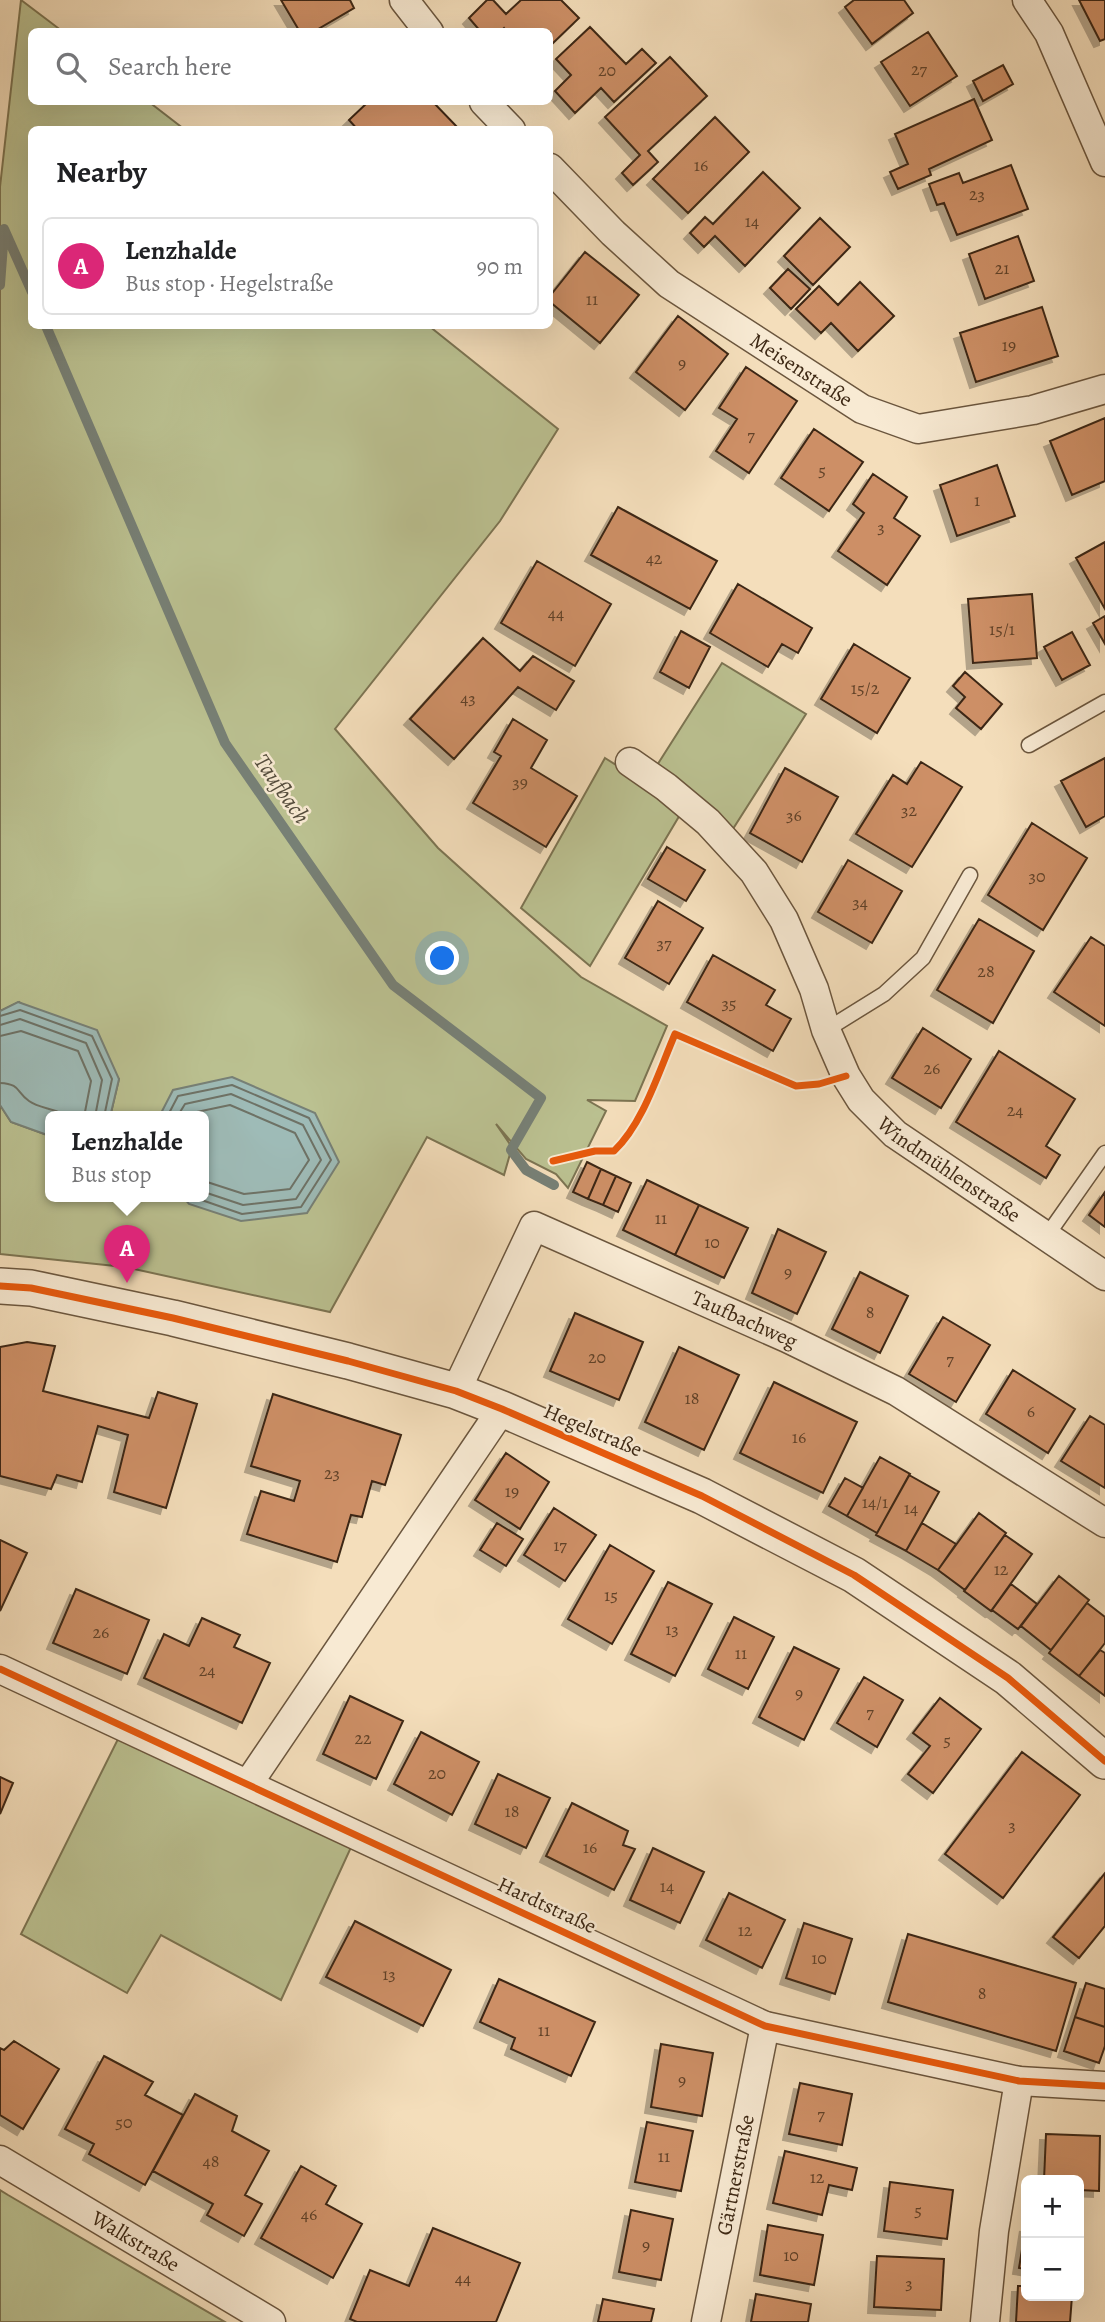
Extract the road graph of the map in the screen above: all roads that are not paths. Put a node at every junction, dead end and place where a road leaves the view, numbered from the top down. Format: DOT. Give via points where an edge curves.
graph roads {
  1 [pos="404,0"];
  2 [pos="1027,0"];
  3 [pos="426,28"];
  4 [pos="487,105"];
  5 [pos="507,126"];
  6 [pos="1105,162"];
  7 [pos="553,171"];
  8 [pos="1105,389"];
  9 [pos="1105,702"];
  10 [pos="1029,744"];
  11 [pos="630,762"];
  12 [pos="970,875"];
  13 [pos="825,1030"];
  14 [pos="1105,1153"];
  15 [pos="1046,1237"];
  16 [pos="1105,1276"];
  17 [pos="0,1286"];
  18 [pos="456,1391"];
  19 [pos="502,1409"];
  20 [pos="1105,1523"];
  21 [pos="0,1669"];
  22 [pos="1105,1761"];
  23 [pos="248,1784"];
  24 [pos="765,2026"];
  25 [pos="1019,2081"];
  26 [pos="1105,2086"];
  27 [pos="0,2160"];
  28 [pos="271,2322"];
  29 [pos="706,2322"];
  30 [pos="985,2322"];
  1 -- 3 [label="street"];
  2 -- 6 [label="street" via="1049,33"];
  4 -- 5 [label="street"];
  7 -- 8 [label="street, Meisenstraße" via="669,284 862,409 918,429 1033,410"];
  9 -- 10 [label="lane"];
  11 -- 13 [label="street, Windmühlenstraße" via="708,822 754,872 784,920 814,989"];
  12 -- 13 [label="lane" via="923,958 884,994"];
  13 -- 15 [label="street, Windmühlenstraße" via="861,1100 895,1133"];
  14 -- 15 [label="lane"];
  15 -- 16 [label="street, Windmühlenstraße"];
  17 -- 18 [label="street, Hegelstraße" via="31,1288 173,1318"];
  18 -- 19 [label="street, Hegelstraße"];
  18 -- 20 [label="street, Taufbachweg" via="534,1226 896,1391"];
  19 -- 22 [label="street, Hegelstraße" via="702,1496 854,1575 1008,1678"];
  19 -- 23 [label="street"];
  21 -- 23 [label="street, Hardtstraße"];
  23 -- 24 [label="street, Hardtstraße"];
  24 -- 25 [label="street, Hardtstraße"];
  24 -- 29 [label="street, Gärtnerstraße"];
  25 -- 26 [label="street, Hardtstraße"];
  25 -- 30 [label="street" via="994,2231"];
  27 -- 28 [label="street, Walkstraße"];
}
